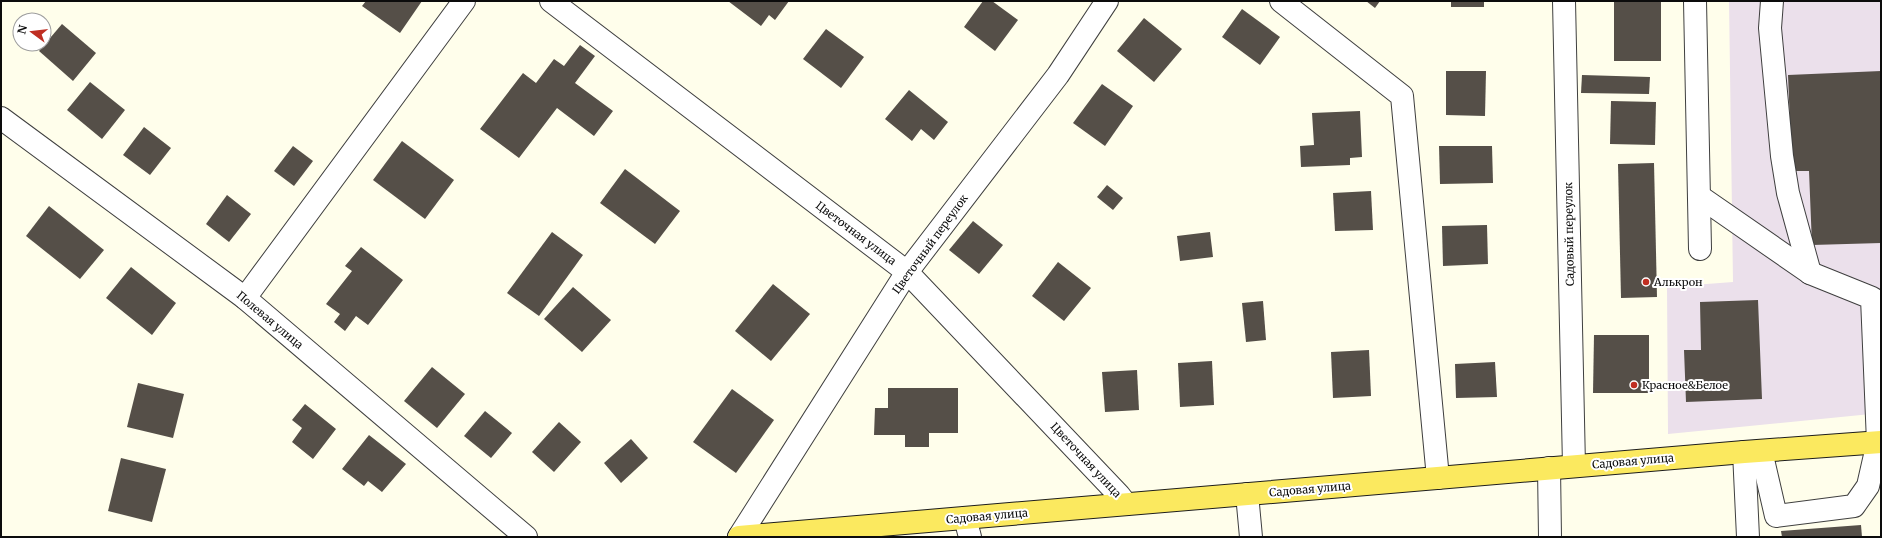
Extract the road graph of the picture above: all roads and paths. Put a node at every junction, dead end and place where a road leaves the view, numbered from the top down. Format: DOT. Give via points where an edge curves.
graph roads {
  1 [pos="464,1"];
  2 [pos="551,1"];
  3 [pos="1107,1"];
  4 [pos="1281,1"];
  5 [pos="1564,1"];
  6 [pos="1694,1"];
  7 [pos="1772,1"];
  8 [pos="1,118"];
  9 [pos="1699,196"];
  10 [pos="1700,249"];
  11 [pos="907,272"];
  12 [pos="1810,273"];
  13 [pos="245,298"];
  14 [pos="1880,442"];
  15 [pos="1753,451"];
  16 [pos="1574,466"];
  17 [pos="1549,468"];
  18 [pos="1438,478"];
  19 [pos="1247,494"];
  20 [pos="1126,504"];
  21 [pos="967,528"];
  22 [pos="526,537"];
  23 [pos="739,537"];
  24 [pos="1250,537"];
  25 [pos="1550,537"];
  26 [pos="1748,537"];
  1 -- 13 [label="street"];
  2 -- 11 [label="street, Цветочная улица"];
  3 -- 11 [label="street, Цветочный переулок" via="1058,75"];
  4 -- 18 [label="street" via="1402,96"];
  5 -- 16 [label="street, Садовый переулок"];
  6 -- 9 [label="street"];
  7 -- 12 [label="street" via="1770,28 1782,156 1788,193"];
  8 -- 13 [label="street, Полевая улица"];
  9 -- 10 [label="street"];
  9 -- 12 [label="street"];
  11 -- 20 [label="street, Цветочная улица"];
  11 -- 23 [label="street, Цветочный переулок"];
  12 -- 14 [label="street" via="1872,298"];
  13 -- 22 [label="street, Полевая улица"];
  14 -- 15 [label="main road, Садовая улица"];
  14 -- 15 [label="street" via="1868,486 1854,506 1776,516"];
  15 -- 16 [label="main road, Садовая улица"];
  15 -- 26 [label="street"];
  16 -- 17 [label="main road, Садовая улица"];
  17 -- 18 [label="main road, Садовая улица"];
  17 -- 25 [label="street"];
  18 -- 19 [label="main road, Садовая улица"];
  19 -- 20 [label="main road, Садовая улица"];
  19 -- 24 [label="street"];
  20 -- 21 [label="main road, Садовая улица"];
  21 -- 23 [label="main road, Садовая улица"];
}
